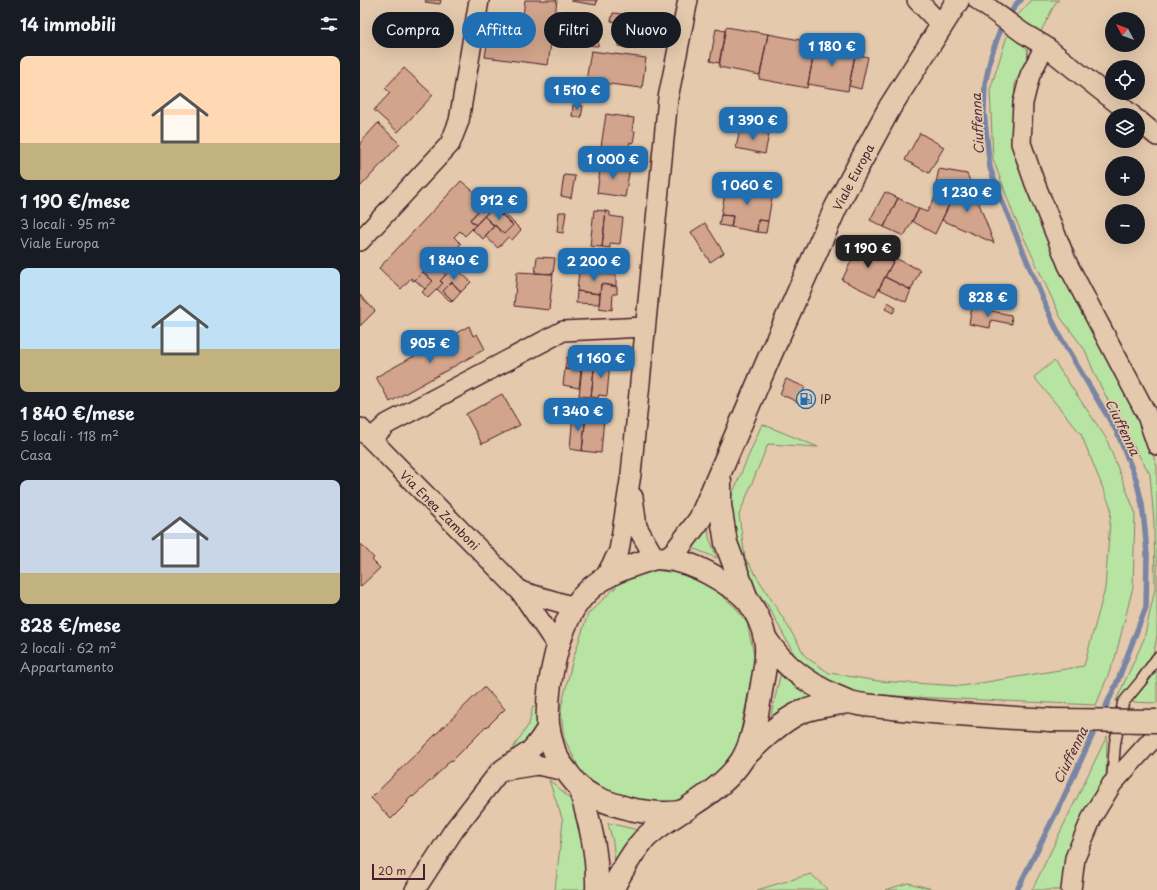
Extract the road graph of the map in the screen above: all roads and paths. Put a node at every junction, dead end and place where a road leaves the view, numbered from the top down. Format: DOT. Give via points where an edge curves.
graph roads {
  1 [pos="479,0"];
  2 [pos="688,0"];
  3 [pos="917,0"];
  4 [pos="958,0"];
  5 [pos="978,0"];
  6 [pos="942,26"];
  7 [pos="1045,46"];
  8 [pos="1123,108"];
  9 [pos="1145,126"];
  10 [pos="1157,136"];
  11 [pos="360,241"];
  12 [pos="644,327"];
  13 [pos="365,434"];
  14 [pos="1157,445"];
  15 [pos="631,474"];
  16 [pos="720,474"];
  17 [pos="662,558"];
  18 [pos="604,577"];
  19 [pos="520,591"];
  20 [pos="747,599"];
  21 [pos="575,607"];
  22 [pos="766,639"];
  23 [pos="558,647"];
  24 [pos="1157,658"];
  25 [pos="848,702"];
  26 [pos="1157,721"];
  27 [pos="548,726"];
  28 [pos="1157,734"];
  29 [pos="743,758"];
  30 [pos="566,771"];
  31 [pos="499,772"];
  32 [pos="1112,784"];
  33 [pos="580,789"];
  34 [pos="682,811"];
  35 [pos="415,890"];
  36 [pos="597,890"];
  37 [pos="612,890"];
  38 [pos="1071,890"];
  1 -- 11 [label="street" via="459,121 450,144"];
  2 -- 12 [label="street" via="668,98"];
  3 -- 6 [label="street"];
  4 -- 6 [label="main road, Viale Europa"];
  5 -- 7 [label="street"];
  6 -- 16 [label="main road, Viale Europa" via="890,108 836,208"];
  7 -- 8 [label="street"];
  7 -- 14 [label="street" via="1030,75 1023,103 1021,142 1068,265 1146,413"];
  9 -- 10 [label="street"];
  12 -- 13 [label="street" via="563,331"];
  12 -- 15 [label="street"];
  13 -- 19 [label="street, Via Enea Zamboni"];
  15 -- 17 [label="street" via="637,527"];
  15 -- 18 [label="street" via="618,551"];
  16 -- 17 [label="main road, Viale Europa" via="700,519 676,551"];
  16 -- 20 [label="main road, Viale Europa" via="724,536"];
  17 -- 18 [label="main road" via="618,570"];
  17 -- 20 [label="main road" via="694,566 714,576"];
  18 -- 21 [label="main road"];
  19 -- 21 [label="street, Via Enea Zamboni"];
  19 -- 23 [label="street, Via Enea Zamboni"];
  20 -- 22 [label="main road, Viale Europa"];
  21 -- 23 [label="main road"];
  22 -- 25 [label="main road" via="772,649 803,677"];
  22 -- 29 [label="main road" via="764,672 756,717 752,737"];
  23 -- 27 [label="main road" via="549,693"];
  24 -- 32 [label="lane" via="1123,703 1115,743"];
  25 -- 26 [label="main road, bridge" via="931,712 1050,720"];
  25 -- 29 [label="main road" via="800,713 771,733"];
  27 -- 30 [label="main road" via="556,754"];
  27 -- 31 [label="street" via="530,751"];
  28 -- 32 [label="street"];
  29 -- 34 [label="main road" via="724,781 701,800"];
  30 -- 31 [label="street" via="537,765"];
  30 -- 33 [label="main road"];
  31 -- 35 [label="street" via="454,830"];
  32 -- 38 [label="street" via="1093,815 1075,858"];
  33 -- 34 [label="main road" via="603,800 636,810"];
  33 -- 36 [label="main road" via="595,846 598,867"];
  34 -- 37 [label="main road" via="641,843 628,860"];
}
